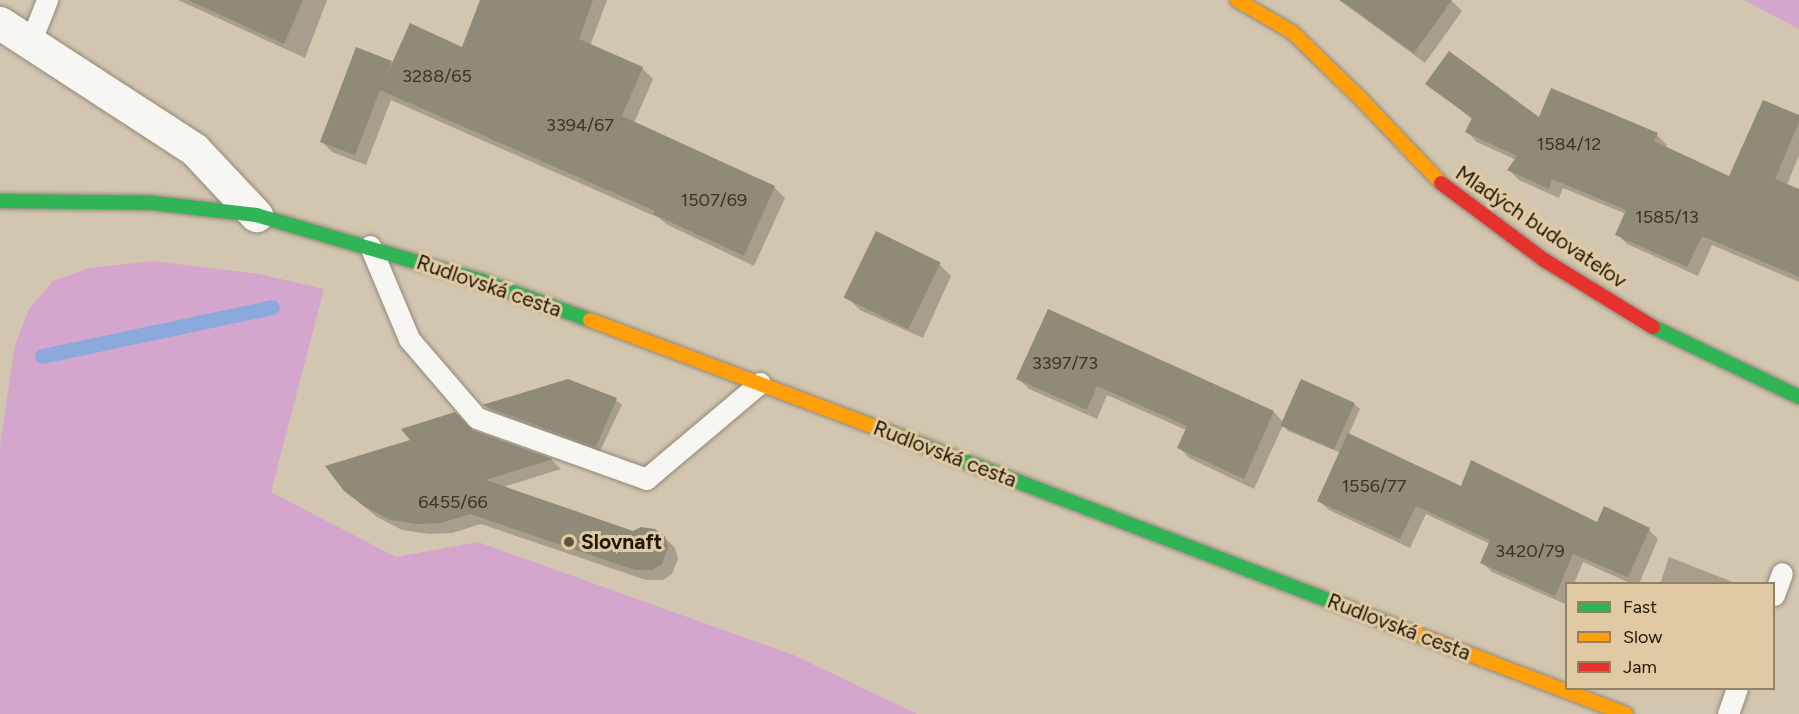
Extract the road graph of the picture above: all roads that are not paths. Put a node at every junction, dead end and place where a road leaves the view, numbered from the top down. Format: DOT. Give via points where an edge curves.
graph roads {
  1 [pos="47,0"];
  2 [pos="1237,0"];
  3 [pos="0,23"];
  4 [pos="30,43"];
  5 [pos="0,201"];
  6 [pos="256,215"];
  7 [pos="370,246"];
  8 [pos="760,383"];
  9 [pos="1799,397"];
  10 [pos="1782,573"];
  11 [pos="1775,590"];
  12 [pos="1736,690"];
  13 [pos="1626,714"];
  14 [pos="1728,714"];
  1 -- 4 [label="lane"];
  2 -- 9 [label="street, Mladých budovateľov" via="1292,32 1438,181 1544,260 1652,326"];
  3 -- 4 [label="street"];
  4 -- 6 [label="street" via="194,149"];
  5 -- 6 [label="street, Rudlovská cesta" via="153,203"];
  6 -- 7 [label="street, Rudlovská cesta"];
  7 -- 8 [label="street, Rudlovská cesta" via="482,281"];
  7 -- 8 [label="lane" via="409,339 477,418 646,479"];
  8 -- 13 [label="street, Rudlovská cesta"];
  10 -- 11 [label="lane"];
  12 -- 14 [label="lane"];
}
